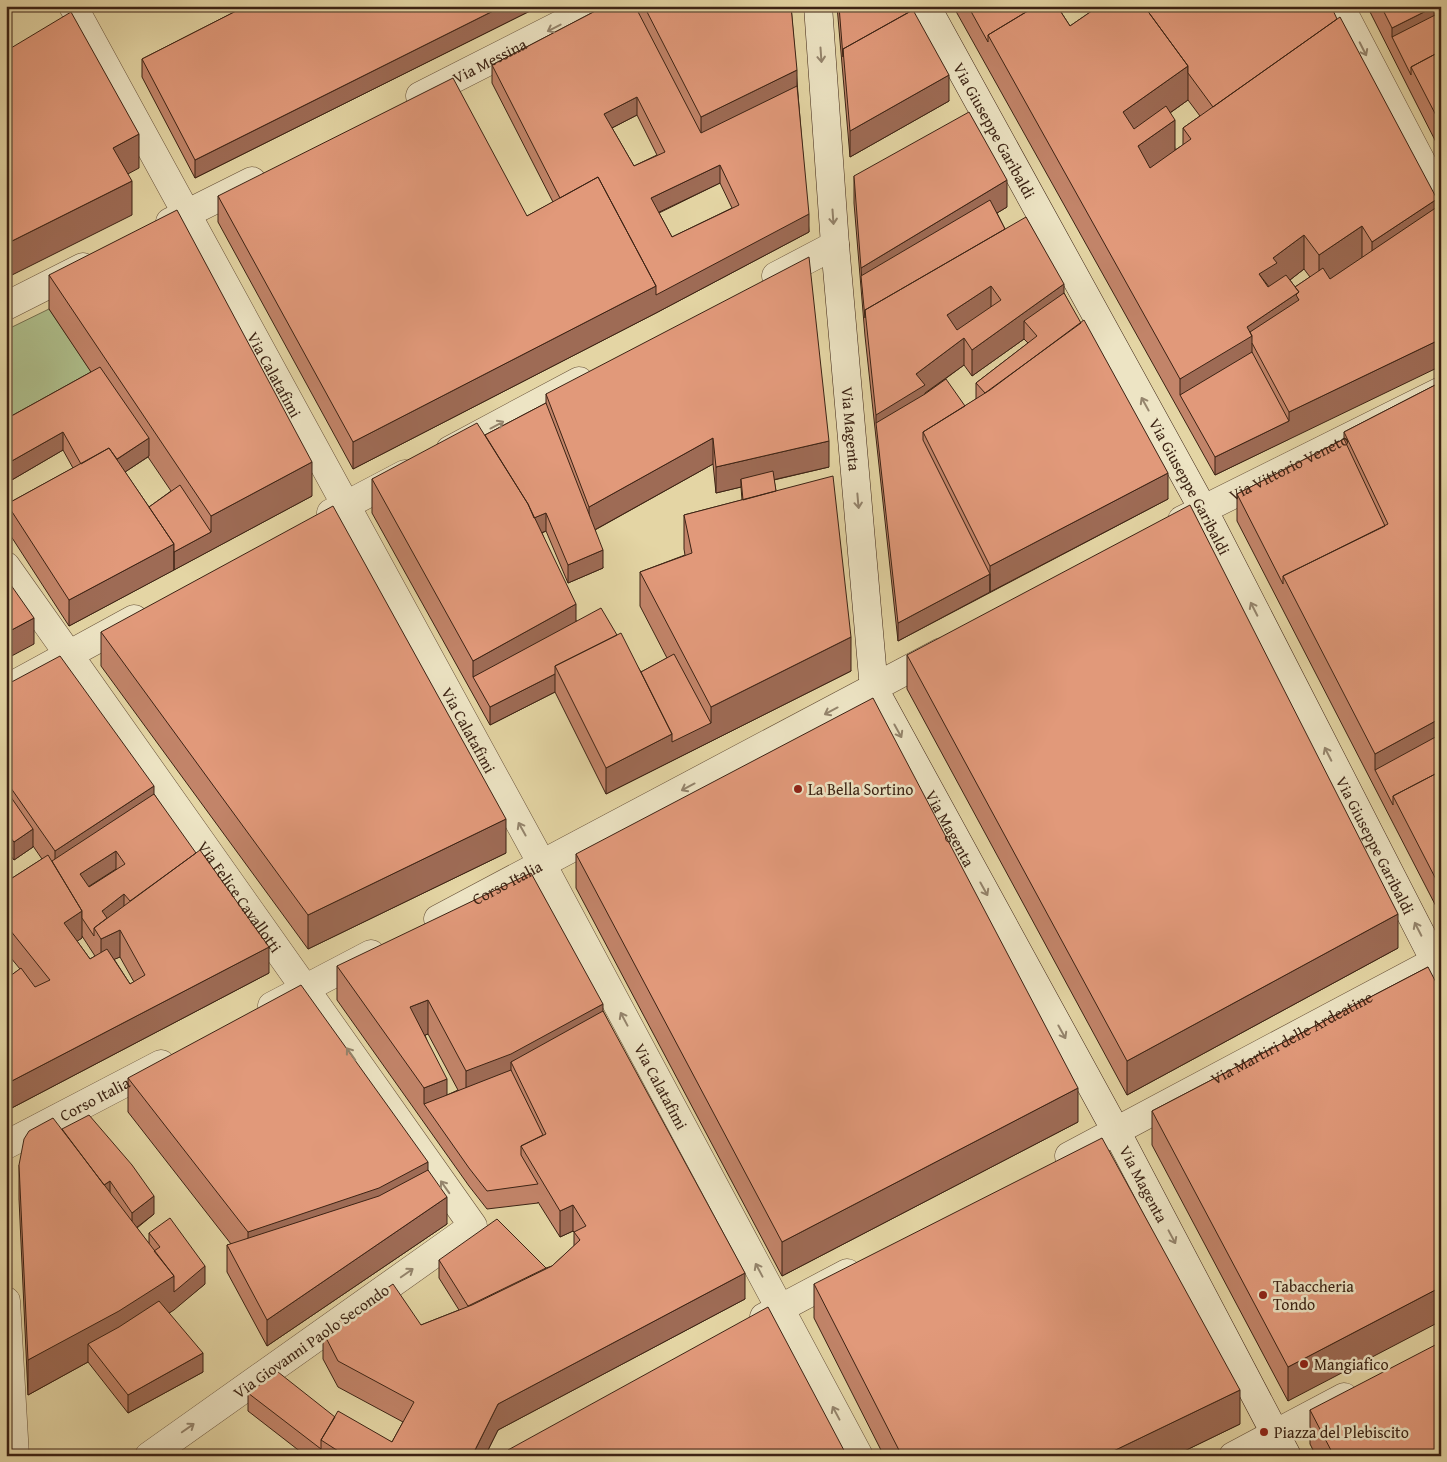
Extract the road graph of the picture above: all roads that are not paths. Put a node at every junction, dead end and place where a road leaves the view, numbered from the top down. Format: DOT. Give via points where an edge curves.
graph roads {
  1 [pos="73,6"];
  2 [pos="598,6"];
  3 [pos="818,6"];
  4 [pos="926,6"];
  5 [pos="1340,6"];
  6 [pos="396,108"];
  7 [pos="274,170"];
  8 [pos="1441,199"];
  9 [pos="186,214"];
  10 [pos="152,231"];
  11 [pos="836,245"];
  12 [pos="101,258"];
  13 [pos="757,286"];
  14 [pos="6,306"];
  15 [pos="599,370"];
  16 [pos="1441,391"];
  17 [pos="346,505"];
  18 [pos="1202,509"];
  19 [pos="311,524"];
  20 [pos="1159,532"];
  21 [pos="6,566"];
  22 [pos="155,608"];
  23 [pos="961,641"];
  24 [pos="69,655"];
  25 [pos="874,688"];
  26 [pos="6,689"];
  27 [pos="542,864"];
  28 [pos="419,929"];
  29 [pos="392,943"];
  30 [pos="1439,964"];
  31 [pos="305,989"];
  32 [pos="252,1016"];
  33 [pos="182,1053"];
  34 [pos="1116,1131"];
  35 [pos="6,1145"];
  36 [pos="1045,1168"];
  37 [pos="474,1226"];
  38 [pos="868,1262"];
  39 [pos="6,1301"];
  40 [pos="780,1308"];
  41 [pos="746,1327"];
  42 [pos="1365,1386"];
  43 [pos="1281,1431"];
  44 [pos="15,1456"];
  45 [pos="148,1456"];
  46 [pos="859,1456"];
  47 [pos="1233,1456"];
  1 -- 9 [label="street, Via Calatafimi"];
  2 -- 6 [label="street, Via Messina, one-way"];
  3 -- 11 [label="street, Via Magenta, one-way"];
  18 -- 4 [label="street, Via Giuseppe Garibaldi, one-way"];
  5 -- 8 [label="street, one-way"];
  7 -- 9 [label="street"];
  9 -- 10 [label="street"];
  9 -- 17 [label="street, Via Calatafimi"];
  11 -- 13 [label="street"];
  11 -- 25 [label="street, Via Magenta, one-way"];
  12 -- 14 [label="street"];
  17 -- 15 [label="street, one-way"];
  16 -- 18 [label="street, Via Vittorio Veneto"];
  17 -- 19 [label="street"];
  27 -- 17 [label="street, Via Calatafimi, one-way"];
  18 -- 20 [label="street, Via Vittorio Veneto"];
  30 -- 18 [label="street, Via Giuseppe Garibaldi, one-way"];
  21 -- 24 [label="street, Via Felice Cavallotti"];
  22 -- 24 [label="street"];
  23 -- 25 [label="street"];
  24 -- 26 [label="street"];
  24 -- 31 [label="street, Via Felice Cavallotti"];
  25 -- 27 [label="street, Corso Italia, one-way"];
  25 -- 34 [label="street, Via Magenta, one-way"];
  27 -- 28 [label="street, Corso Italia"];
  40 -- 27 [label="street, Via Calatafimi, one-way"];
  29 -- 31 [label="street"];
  30 -- 34 [label="street, Via Martiri delle Ardeatine"];
  31 -- 32 [label="street"];
  37 -- 31 [label="street, Via Felice Cavallotti, one-way"];
  33 -- 35 [label="street, Corso Italia"];
  34 -- 36 [label="street, Via Martiri delle Ardeatine"];
  34 -- 43 [label="street, Via Magenta, one-way"];
  45 -- 37 [label="street, Via Giovanni Paolo Secondo, one-way"];
  38 -- 40 [label="street"];
  39 -- 44 [label="street"];
  40 -- 41 [label="street"];
  46 -- 40 [label="street, Via Calatafimi, one-way"];
  42 -- 43 [label="street"];
  43 -- 47 [label="street"];
}
